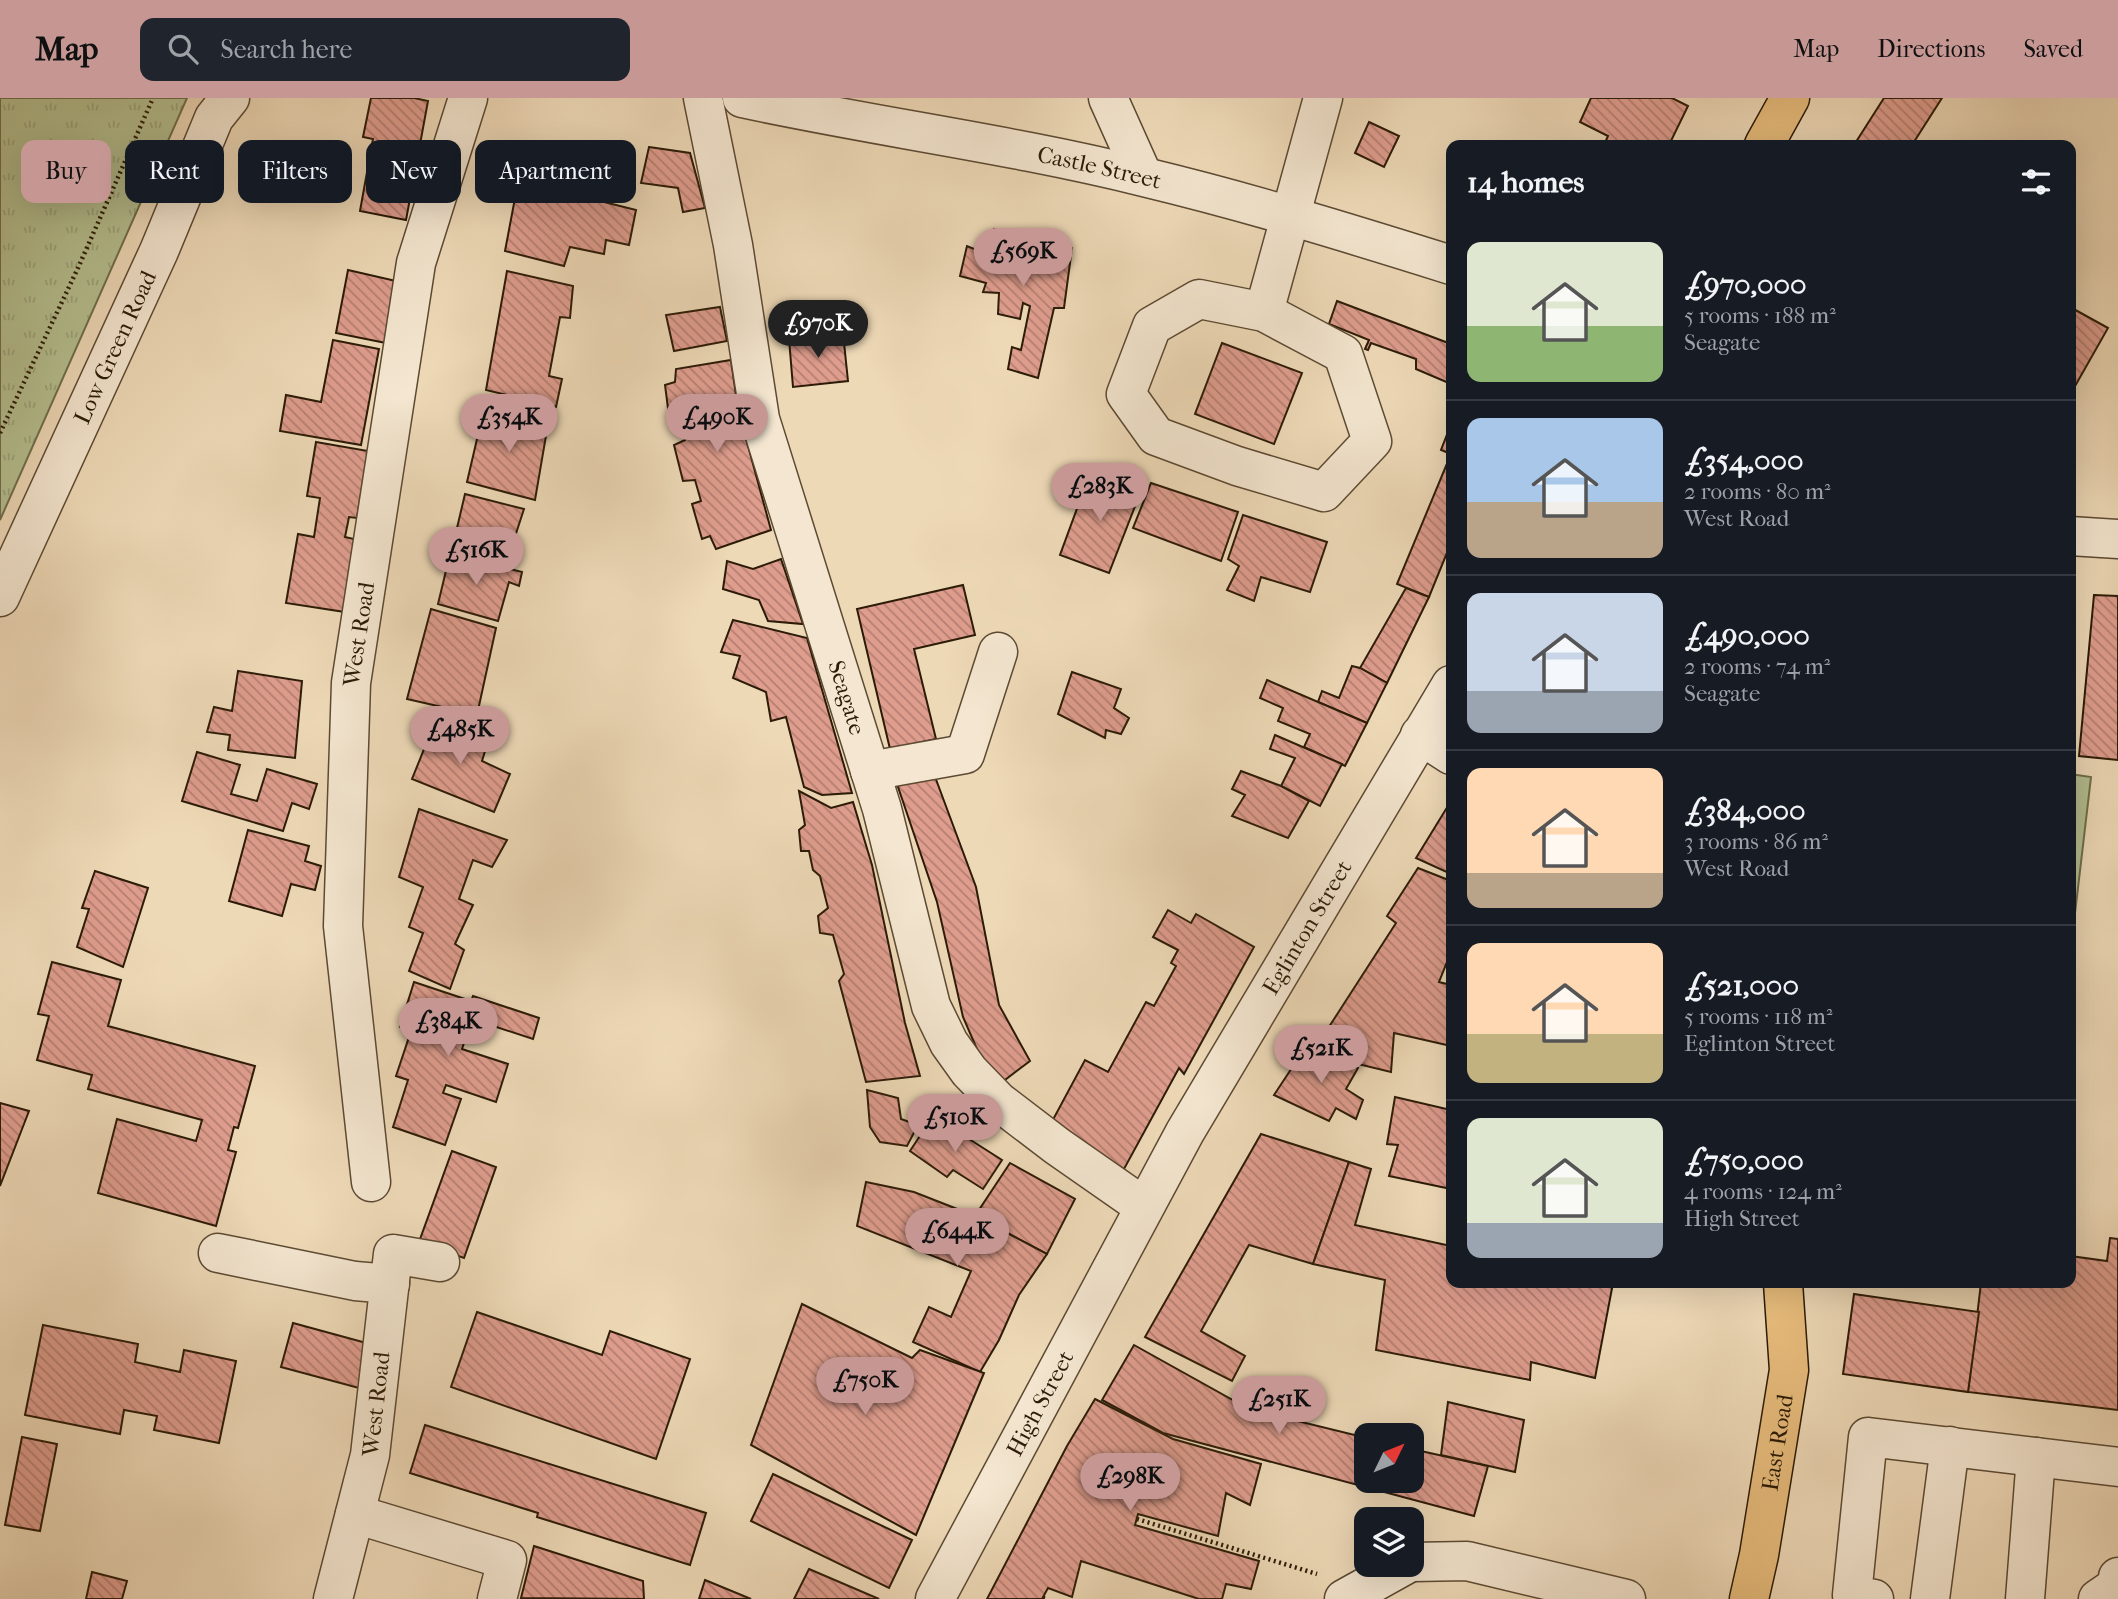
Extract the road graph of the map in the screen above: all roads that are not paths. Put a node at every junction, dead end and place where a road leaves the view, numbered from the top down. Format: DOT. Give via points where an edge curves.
graph roads {
  1 [pos="230,98"];
  2 [pos="468,98"];
  3 [pos="703,98"];
  4 [pos="743,98"];
  5 [pos="1108,98"];
  6 [pos="1323,98"];
  7 [pos="1790,98"];
  8 [pos="1767,140"];
  9 [pos="1143,176"];
  10 [pos="1289,215"];
  11 [pos="1446,263"];
  12 [pos="1264,312"];
  13 [pos="2076,536"];
  14 [pos="2118,539"];
  15 [pos="0,597"];
  16 [pos="998,652"];
  17 [pos="1446,705"];
  18 [pos="1436,745"];
  19 [pos="870,771"];
  20 [pos="371,1182"];
  21 [pos="1143,1206"];
  22 [pos="218,1253"];
  23 [pos="440,1262"];
  24 [pos="390,1284"];
  25 [pos="1783,1288"];
  26 [pos="1950,1447"];
  27 [pos="2036,1457"];
  28 [pos="2118,1467"];
  29 [pos="355,1514"];
  30 [pos="1424,1562"];
  31 [pos="1383,1577"];
  32 [pos="1408,1577"];
  33 [pos="2118,1577"];
  34 [pos="1354,1593"];
  35 [pos="333,1599"];
  36 [pos="497,1599"];
  37 [pos="935,1599"];
  38 [pos="1404,1599"];
  39 [pos="1626,1599"];
  40 [pos="1749,1599"];
  41 [pos="1874,1599"];
  42 [pos="1930,1599"];
  43 [pos="2025,1599"];
  44 [pos="2098,1599"];
  1 -- 15 [label="street, Low Green Road" via="214,118 159,251"];
  2 -- 20 [label="street, West Road" via="416,263 351,683 343,926"];
  3 -- 19 [label="street, Seagate" via="733,246 760,419"];
  4 -- 9 [label="street, Castle Street"];
  5 -- 9 [label="street"];
  6 -- 10 [label="street"];
  7 -- 8 [label="main road"];
  9 -- 10 [label="street, Castle Street"];
  10 -- 11 [label="street, Castle Street"];
  10 -- 12 [label="street"];
  12 -- 12 [label="street" via="1343,354 1372,440 1324,492 1156,436 1126,394 1152,326 1199,299"];
  13 -- 14 [label="street"];
  16 -- 19 [label="street" via="965,754"];
  17 -- 18 [label="street, Eglinton Street"];
  18 -- 21 [label="street, Eglinton Street" via="1185,1132"];
  19 -- 21 [label="street, Seagate" via="931,1006 948,1043 998,1101"];
  21 -- 37 [label="street, High Street"];
  22 -- 24 [label="street"];
  23 -- 24 [label="street, West Road" via="393,1254"];
  24 -- 29 [label="street, West Road" via="370,1455"];
  25 -- 40 [label="main road, East Road" via="1789,1370"];
  26 -- 27 [label="street"];
  26 -- 41 [label="street" via="1868,1437 1852,1595"];
  26 -- 42 [label="street"];
  27 -- 28 [label="street"];
  27 -- 43 [label="street"];
  29 -- 35 [label="street, West Road"];
  29 -- 36 [label="street" via="507,1560"];
  30 -- 39 [label="street" via="1467,1561"];
  31 -- 34 [label="street"];
  32 -- 38 [label="street"];
  33 -- 44 [label="street" via="2117,1586"];
}
